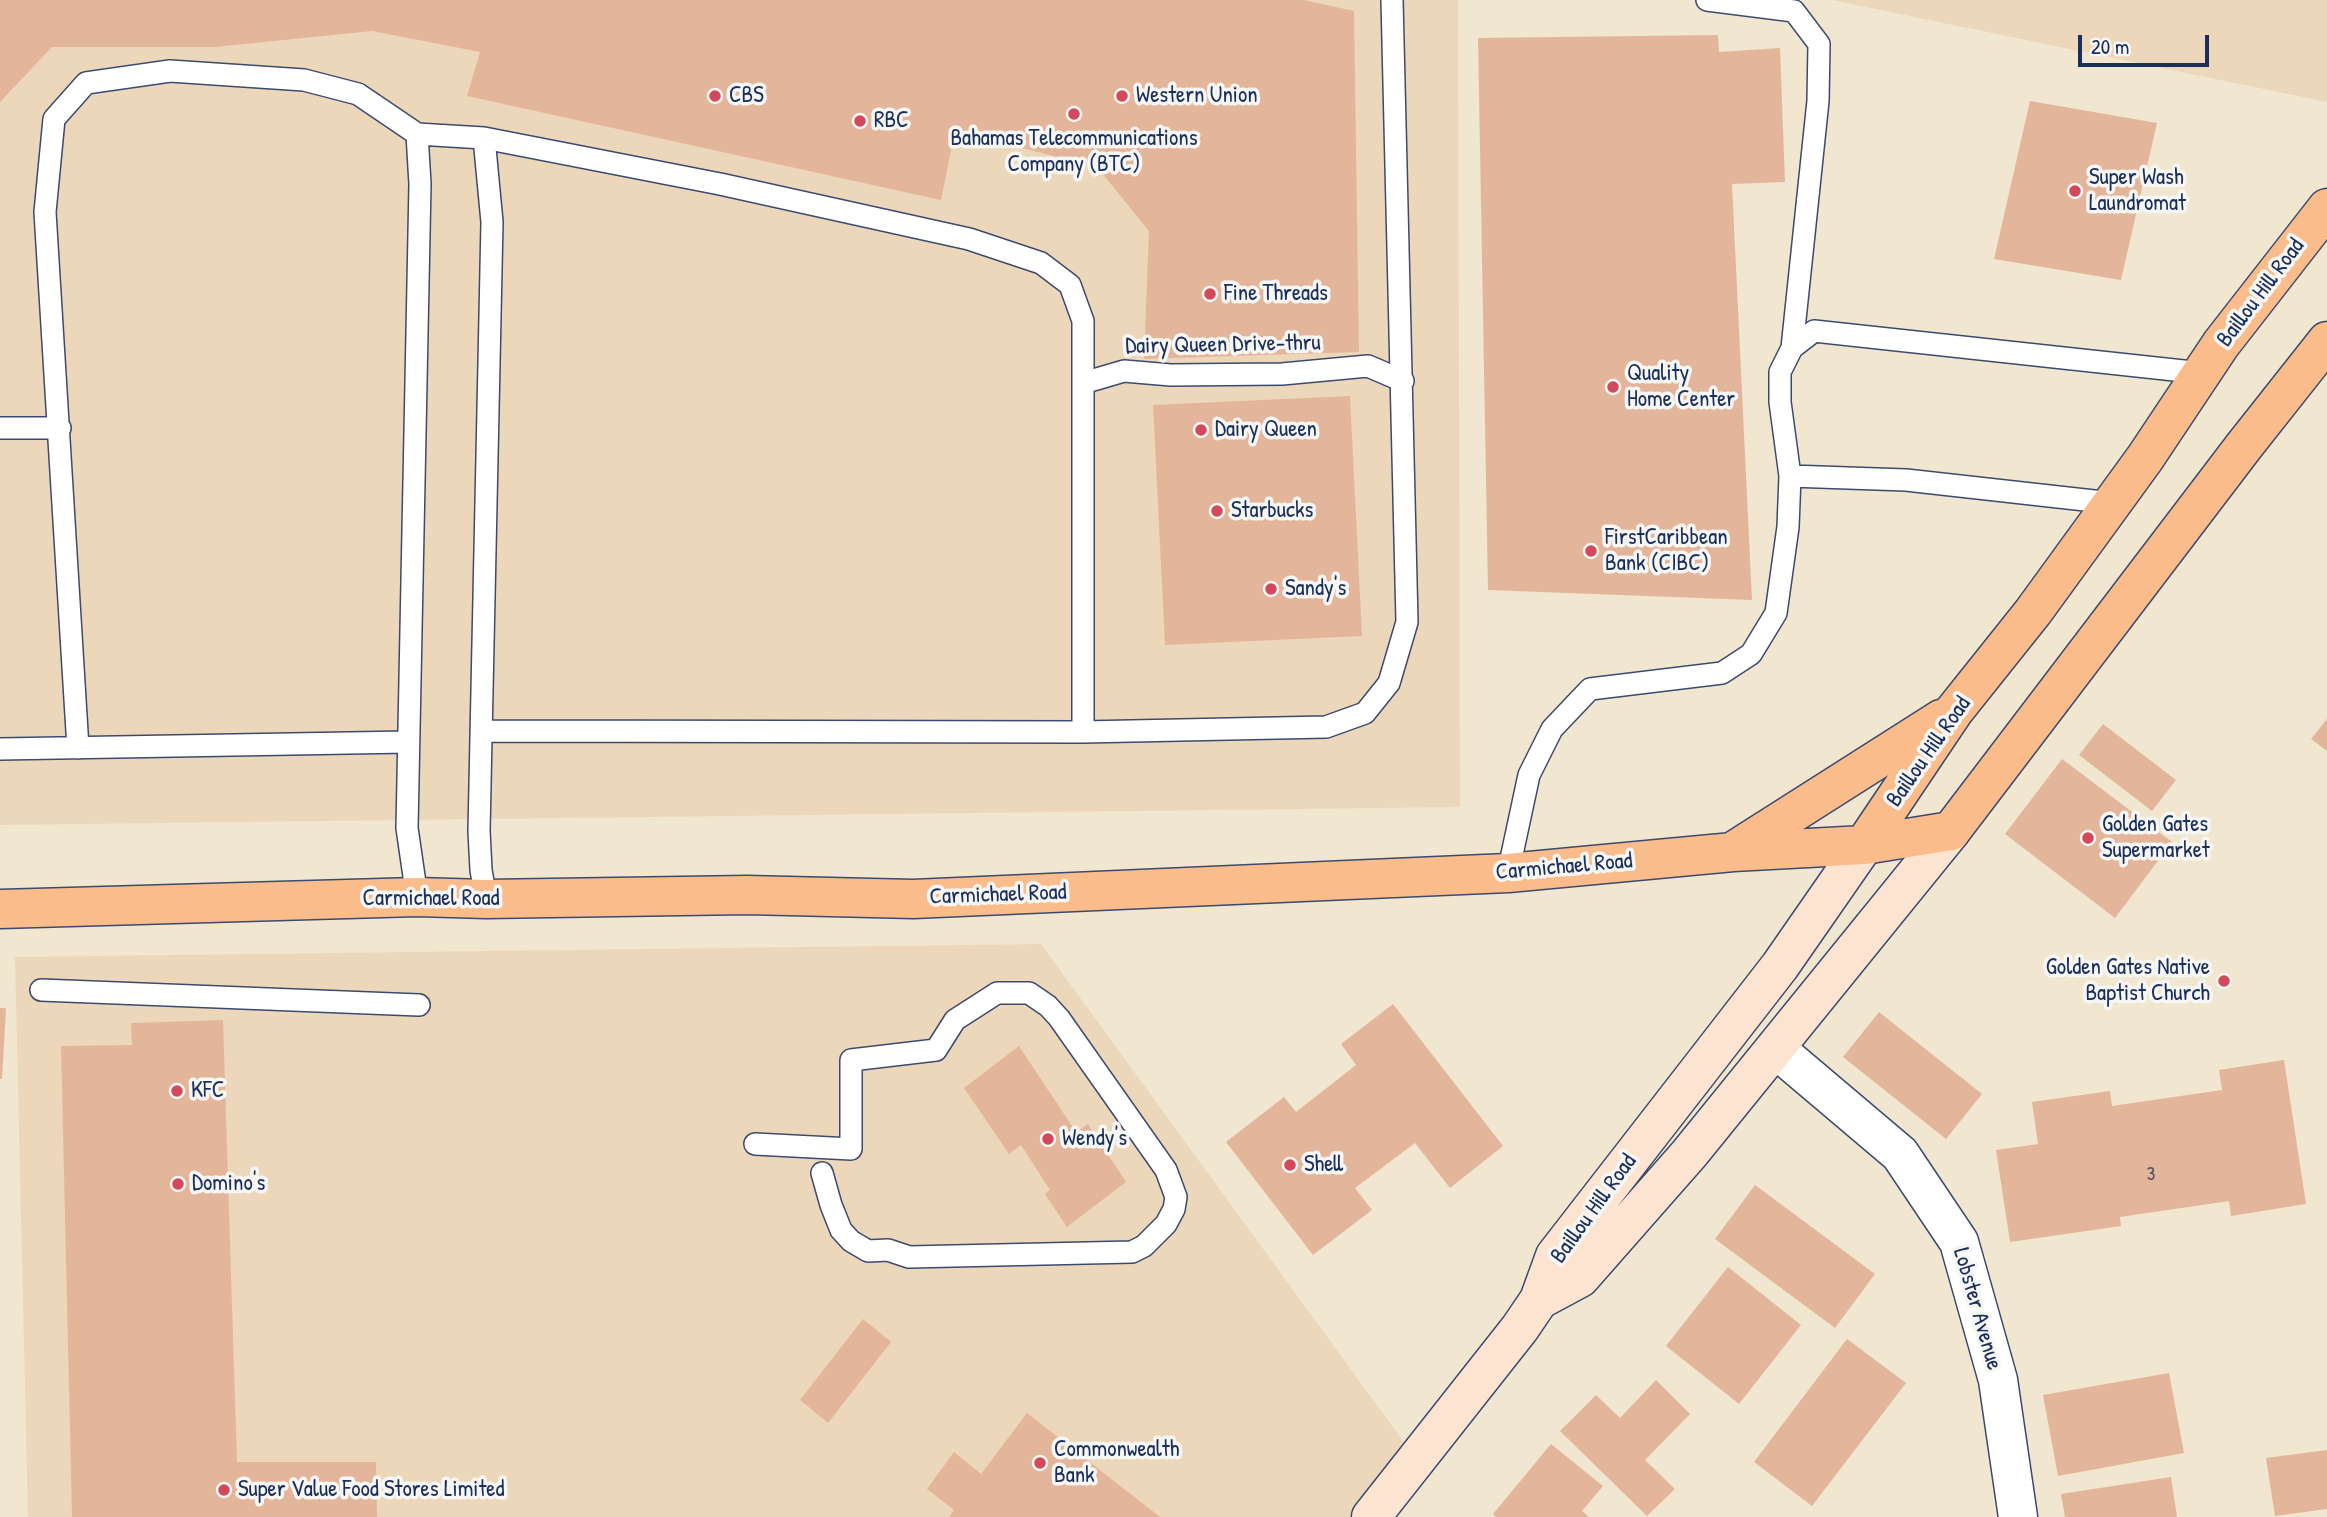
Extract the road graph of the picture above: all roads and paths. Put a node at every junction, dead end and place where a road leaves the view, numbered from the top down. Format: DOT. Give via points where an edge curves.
graph roads {
  1 [pos="1392,0"];
  2 [pos="1707,0"];
  3 [pos="417,134"];
  4 [pos="484,138"];
  5 [pos="2327,208"];
  6 [pos="2327,341"];
  7 [pos="1792,348"];
  8 [pos="2202,373"];
  9 [pos="1403,381"];
  10 [pos="1083,383"];
  11 [pos="0,428"];
  12 [pos="60,428"];
  13 [pos="1790,476"];
  14 [pos="2112,503"];
  15 [pos="1954,711"];
  16 [pos="481,731"];
  17 [pos="1083,732"];
  18 [pos="408,741"];
  19 [pos="78,748"];
  20 [pos="0,749"];
  21 [pos="1951,831"];
  22 [pos="1864,845"];
  23 [pos="1733,852"];
  24 [pos="1508,873"];
  25 [pos="417,897"];
  26 [pos="486,898"];
  27 [pos="0,909"];
  28 [pos="41,990"];
  29 [pos="419,1005"];
  30 [pos="1776,1049"];
  31 [pos="755,1144"];
  32 [pos="822,1173"];
  33 [pos="1539,1300"];
  34 [pos="1371,1517"];
  35 [pos="2018,1517"];
  1 -- 9 [label="lane"];
  2 -- 7 [label="lane" via="1794,11 1819,44 1818,101"];
  3 -- 4 [label="lane"];
  3 -- 12 [label="lane" via="358,94 304,80 170,71 86,83 54,119 45,212"];
  3 -- 18 [label="lane" via="420,184"];
  4 -- 10 [label="lane" via="846,211 970,239 1041,263 1070,285 1083,321"];
  4 -- 16 [label="lane" via="492,222"];
  5 -- 8 [label="main road, Baillou Hill Road"];
  6 -- 21 [label="main road, Baillou Hill Road"];
  7 -- 8 [label="lane" via="1814,331"];
  7 -- 13 [label="lane" via="1780,372"];
  8 -- 14 [label="main road, Baillou Hill Road"];
  9 -- 10 [label="lane, Dairy Queen Drive-thru" via="1368,366 1282,374 1124,371"];
  9 -- 17 [label="lane" via="1407,622 1389,683 1365,713 1326,727"];
  10 -- 17 [label="lane"];
  11 -- 12 [label="lane"];
  12 -- 19 [label="lane"];
  13 -- 14 [label="lane" via="1906,480"];
  13 -- 24 [label="lane" via="1776,613 1751,654 1722,673 1590,689 1552,729 1529,775"];
  14 -- 15 [label="main road, Baillou Hill Road"];
  15 -- 22 [label="main road, Baillou Hill Road"];
  15 -- 23 [label="main road, Carmichael Road"];
  16 -- 17 [label="lane"];
  16 -- 26 [label="lane" via="479,831"];
  18 -- 19 [label="lane"];
  18 -- 25 [label="lane" via="407,828"];
  19 -- 20 [label="lane"];
  21 -- 22 [label="main road"];
  21 -- 30 [label="main road, Baillou Hill Road"];
  22 -- 23 [label="main road"];
  22 -- 33 [label="main road, Baillou Hill Road" via="1780,966 1555,1256"];
  23 -- 24 [label="main road, Carmichael Road"];
  24 -- 26 [label="main road, Carmichael Road" via="914,899 747,895"];
  25 -- 26 [label="main road, Carmichael Road"];
  25 -- 27 [label="main road, Carmichael Road"];
  28 -- 29 [label="lane"];
  30 -- 33 [label="main road, Baillou Hill Road" via="1580,1278"];
  30 -- 35 [label="street, Lobster Avenue" via="1900,1154 1959,1242 1998,1380"];
  31 -- 32 [label="lane" via="851,1149 851,1060 936,1050 954,1020 997,993 1029,993 1059,1018 1166,1170 1176,1197 1166,1224 1132,1252 909,1257 888,1250 868,1251 851,1241 841,1230"];
  33 -- 34 [label="main road, Baillou Hill Road"];
}
